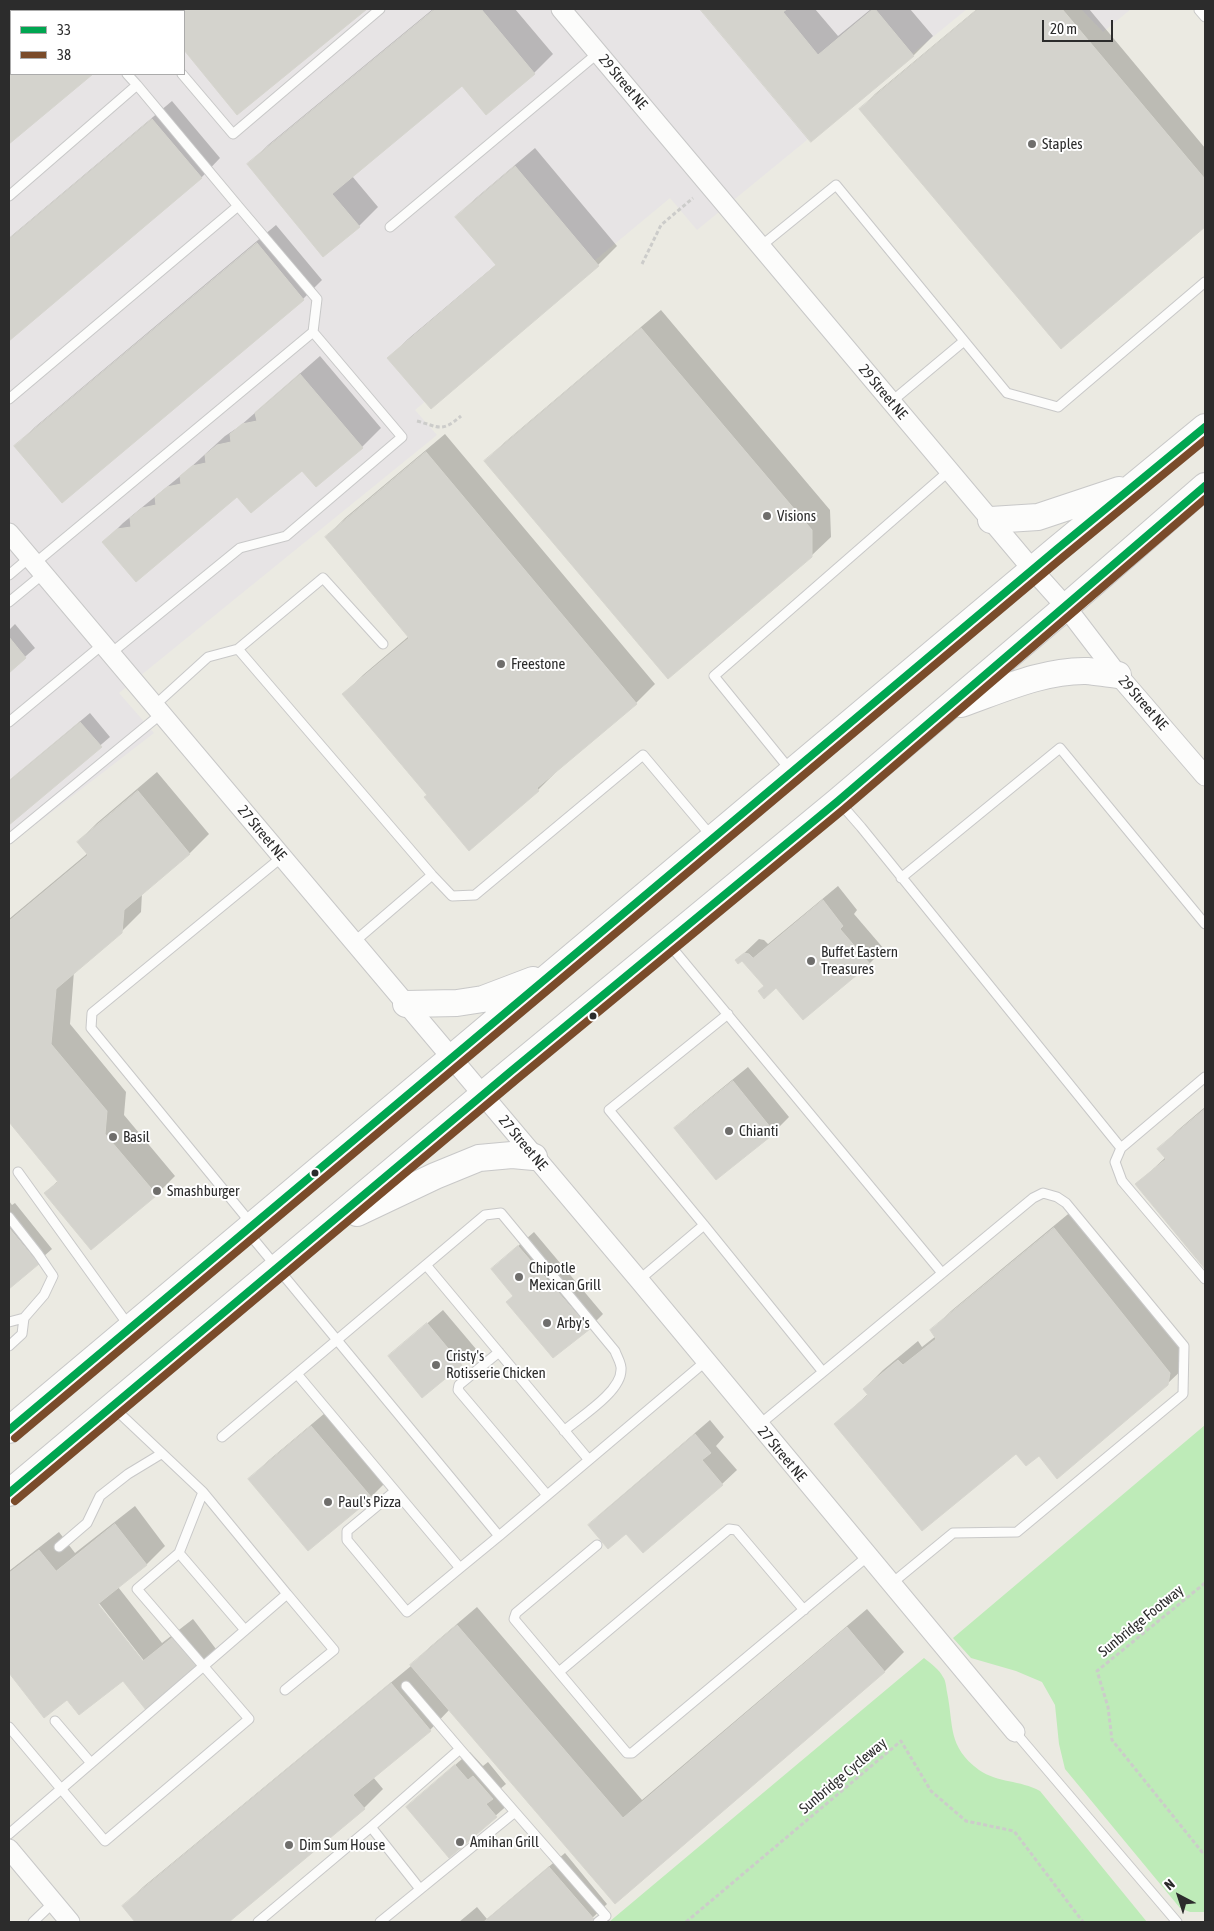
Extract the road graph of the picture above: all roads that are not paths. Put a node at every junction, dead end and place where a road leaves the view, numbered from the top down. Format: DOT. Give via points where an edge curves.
graph roads {
  1 [pos="380,9"];
  2 [pos="561,9"];
  3 [pos="598,53"];
  4 [pos="127,75"];
  5 [pos="183,75"];
  6 [pos="136,86"];
  7 [pos="9,196"];
  8 [pos="238,206"];
  9 [pos="390,227"];
  10 [pos="761,246"];
  11 [pos="1205,282"];
  12 [pos="313,332"];
  13 [pos="964,341"];
  14 [pos="9,399"];
  15 [pos="891,402"];
  16 [pos="1205,427"];
  17 [pos="949,471"];
  18 [pos="1134,485"];
  19 [pos="1202,496"];
  20 [pos="991,520"];
  21 [pos="9,533"];
  22 [pos="35,565"];
  23 [pos="1032,570"];
  24 [pos="9,574"];
  25 [pos="9,602"];
  26 [pos="1066,607"];
  27 [pos="383,644"];
  28 [pos="238,649"];
  29 [pos="106,650"];
  30 [pos="1118,674"];
  31 [pos="946,709"];
  32 [pos="158,710"];
  33 [pos="9,722"];
  34 [pos="792,772"];
  35 [pos="1205,776"];
  36 [pos="838,801"];
  37 [pos="713,838"];
  38 [pos="9,839"];
  39 [pos="282,857"];
  40 [pos="432,875"];
  41 [pos="901,878"];
  42 [pos="1205,924"];
  43 [pos="354,942"];
  44 [pos="667,942"];
  45 [pos="550,974"];
  46 [pos="406,1004"];
  47 [pos="728,1014"];
  48 [pos="451,1057"];
  49 [pos="1205,1077"];
  50 [pos="483,1094"];
  51 [pos="1121,1148"];
  52 [pos="534,1157"];
  53 [pos="18,1172"];
  54 [pos="9,1217"];
  55 [pos="704,1225"];
  56 [pos="246,1230"];
  57 [pos="320,1231"];
  58 [pos="426,1265"];
  59 [pos="277,1268"];
  60 [pos="942,1273"];
  61 [pos="1205,1279"];
  62 [pos="639,1280"];
  63 [pos="24,1318"];
  64 [pos="9,1322"];
  65 [pos="130,1328"];
  66 [pos="337,1340"];
  67 [pos="9,1346"];
  68 [pos="499,1352"];
  69 [pos="706,1361"];
  70 [pos="823,1372"];
  71 [pos="297,1374"];
  72 [pos="112,1406"];
  73 [pos="758,1425"];
  74 [pos="9,1430"];
  75 [pos="564,1431"];
  76 [pos="222,1437"];
  77 [pos="161,1454"];
  78 [pos="589,1460"];
  79 [pos="395,1490"];
  80 [pos="202,1492"];
  81 [pos="9,1493"];
  82 [pos="547,1495"];
  83 [pos="499,1536"];
  84 [pos="597,1545"];
  85 [pos="59,1547"];
  86 [pos="178,1553"];
  87 [pos="868,1556"];
  88 [pos="460,1568"];
  89 [pos="891,1584"];
  90 [pos="287,1594"];
  91 [pos="804,1610"];
  92 [pos="245,1630"];
  93 [pos="203,1666"];
  94 [pos="559,1672"];
  95 [pos="406,1686"];
  96 [pos="284,1690"];
  97 [pos="55,1720"];
  98 [pos="9,1726"];
  99 [pos="1015,1732"];
  100 [pos="460,1749"];
  101 [pos="91,1763"];
  102 [pos="61,1789"];
  103 [pos="515,1812"];
  104 [pos="371,1828"];
  105 [pos="9,1834"];
  106 [pos="9,1850"];
  107 [pos="420,1889"];
  108 [pos="54,1902"];
  109 [pos="33,1922"];
  110 [pos="70,1922"];
  111 [pos="258,1922"];
  112 [pos="380,1922"];
  113 [pos="598,1922"];
  114 [pos="1177,1922"];
  1 -- 5 [label="lane" via="233,134"];
  2 -- 3 [label="street, 29 Street NE"];
  3 -- 9 [label="lane"];
  3 -- 10 [label="street, 29 Street NE"];
  4 -- 6 [label="lane"];
  6 -- 7 [label="lane"];
  6 -- 8 [label="lane"];
  8 -- 12 [label="lane" via="317,299"];
  8 -- 14 [label="lane"];
  10 -- 13 [label="lane" via="836,185"];
  10 -- 15 [label="street, 29 Street NE"];
  11 -- 13 [label="lane" via="1058,406 1007,393"];
  12 -- 22 [label="lane"];
  12 -- 29 [label="lane" via="402,437 286,536 240,548"];
  13 -- 15 [label="lane"];
  15 -- 17 [label="street, 29 Street NE"];
  16 -- 18 [label="main road"];
  17 -- 20 [label="street, 29 Street NE"];
  17 -- 34 [label="lane" via="714,676"];
  18 -- 20 [label="main road" via="1038,517"];
  18 -- 23 [label="main road"];
  19 -- 26 [label="main road"];
  20 -- 23 [label="street, 29 Street NE"];
  21 -- 22 [label="street, 27 Street NE"];
  22 -- 24 [label="lane"];
  22 -- 25 [label="lane"];
  22 -- 29 [label="street, 27 Street NE"];
  23 -- 26 [label="street, 29 Street NE"];
  23 -- 34 [label="main road"];
  26 -- 30 [label="street, 29 Street NE"];
  26 -- 31 [label="main road"];
  27 -- 28 [label="lane" via="323,578"];
  28 -- 32 [label="lane" via="208,658"];
  28 -- 40 [label="lane"];
  29 -- 32 [label="street, 27 Street NE"];
  29 -- 33 [label="lane"];
  30 -- 31 [label="main road" via="1062,673 1025,681"];
  30 -- 35 [label="street, 29 Street NE"];
  31 -- 36 [label="main road"];
  32 -- 38 [label="lane"];
  32 -- 39 [label="street, 27 Street NE"];
  34 -- 37 [label="main road"];
  36 -- 41 [label="lane"];
  36 -- 44 [label="main road"];
  37 -- 40 [label="lane" via="643,755 475,894 452,896"];
  37 -- 45 [label="main road"];
  39 -- 43 [label="street, 27 Street NE"];
  39 -- 56 [label="lane" via="92,1012 91,1028 245,1216"];
  40 -- 43 [label="lane"];
  41 -- 42 [label="lane" via="1060,748"];
  41 -- 51 [label="lane"];
  43 -- 46 [label="street, 27 Street NE"];
  44 -- 47 [label="lane"];
  44 -- 50 [label="main road"];
  45 -- 46 [label="main road" via="483,999"];
  45 -- 48 [label="main road"];
  46 -- 48 [label="street, 27 Street NE"];
  47 -- 55 [label="lane" via="609,1110"];
  47 -- 60 [label="lane"];
  48 -- 50 [label="street, 27 Street NE"];
  48 -- 56 [label="main road"];
  49 -- 51 [label="lane"];
  50 -- 52 [label="street, 27 Street NE"];
  50 -- 57 [label="main road"];
  51 -- 61 [label="lane" via="1115,1162 1122,1181"];
  52 -- 57 [label="main road" via="479,1158"];
  52 -- 62 [label="street, 27 Street NE"];
  53 -- 65 [label="lane"];
  54 -- 63 [label="lane" via="53,1276 44,1295"];
  55 -- 62 [label="lane"];
  55 -- 70 [label="lane"];
  56 -- 59 [label="lane"];
  56 -- 65 [label="main road"];
  57 -- 59 [label="main road"];
  58 -- 66 [label="lane"];
  58 -- 68 [label="lane"];
  58 -- 75 [label="lane" via="485,1215 501,1213 616,1351 622,1368 613,1390"];
  59 -- 66 [label="lane"];
  59 -- 72 [label="main road"];
  60 -- 70 [label="lane"];
  60 -- 89 [label="lane" via="1033,1198 1044,1193 1057,1197 1066,1203 1184,1346 1183,1394 1017,1532 953,1533"];
  62 -- 69 [label="street, 27 Street NE"];
  63 -- 64 [label="lane"];
  63 -- 67 [label="lane" via="22,1334"];
  65 -- 74 [label="main road"];
  66 -- 71 [label="lane"];
  66 -- 83 [label="lane"];
  68 -- 75 [label="lane"];
  68 -- 82 [label="lane" via="459,1385 458,1390"];
  69 -- 73 [label="street, 27 Street NE"];
  69 -- 78 [label="lane"];
  70 -- 73 [label="lane"];
  71 -- 76 [label="lane"];
  71 -- 79 [label="lane"];
  72 -- 77 [label="lane"];
  72 -- 81 [label="main road"];
  73 -- 87 [label="street, 27 Street NE"];
  75 -- 78 [label="lane"];
  77 -- 80 [label="lane"];
  77 -- 85 [label="lane" via="100,1496 87,1523"];
  78 -- 82 [label="lane"];
  79 -- 88 [label="lane"];
  79 -- 88 [label="lane" via="347,1531 347,1540 407,1612"];
  80 -- 86 [label="lane"];
  80 -- 90 [label="lane"];
  82 -- 83 [label="lane"];
  83 -- 88 [label="lane"];
  84 -- 94 [label="lane" via="516,1613 514,1619"];
  86 -- 92 [label="lane"];
  86 -- 93 [label="lane" via="137,1589"];
  87 -- 89 [label="street, 27 Street NE"];
  87 -- 91 [label="lane"];
  89 -- 99 [label="street, 27 Street NE"];
  90 -- 92 [label="lane"];
  90 -- 96 [label="lane" via="334,1650"];
  91 -- 94 [label="lane" via="736,1530 729,1529"];
  91 -- 94 [label="lane" via="632,1753 627,1753"];
  92 -- 93 [label="lane"];
  93 -- 101 [label="lane"];
  93 -- 102 [label="lane" via="249,1719 105,1841"];
  95 -- 100 [label="lane"];
  97 -- 101 [label="lane"];
  98 -- 102 [label="lane"];
  99 -- 114 [label="lane"];
  100 -- 103 [label="lane"];
  100 -- 104 [label="lane"];
  101 -- 102 [label="lane"];
  102 -- 105 [label="lane"];
  103 -- 107 [label="lane"];
  103 -- 113 [label="lane" via="606,1916"];
  104 -- 107 [label="lane"];
  104 -- 111 [label="lane"];
  106 -- 108 [label="street"];
  107 -- 112 [label="lane"];
  108 -- 109 [label="lane"];
  108 -- 110 [label="street"];
}
